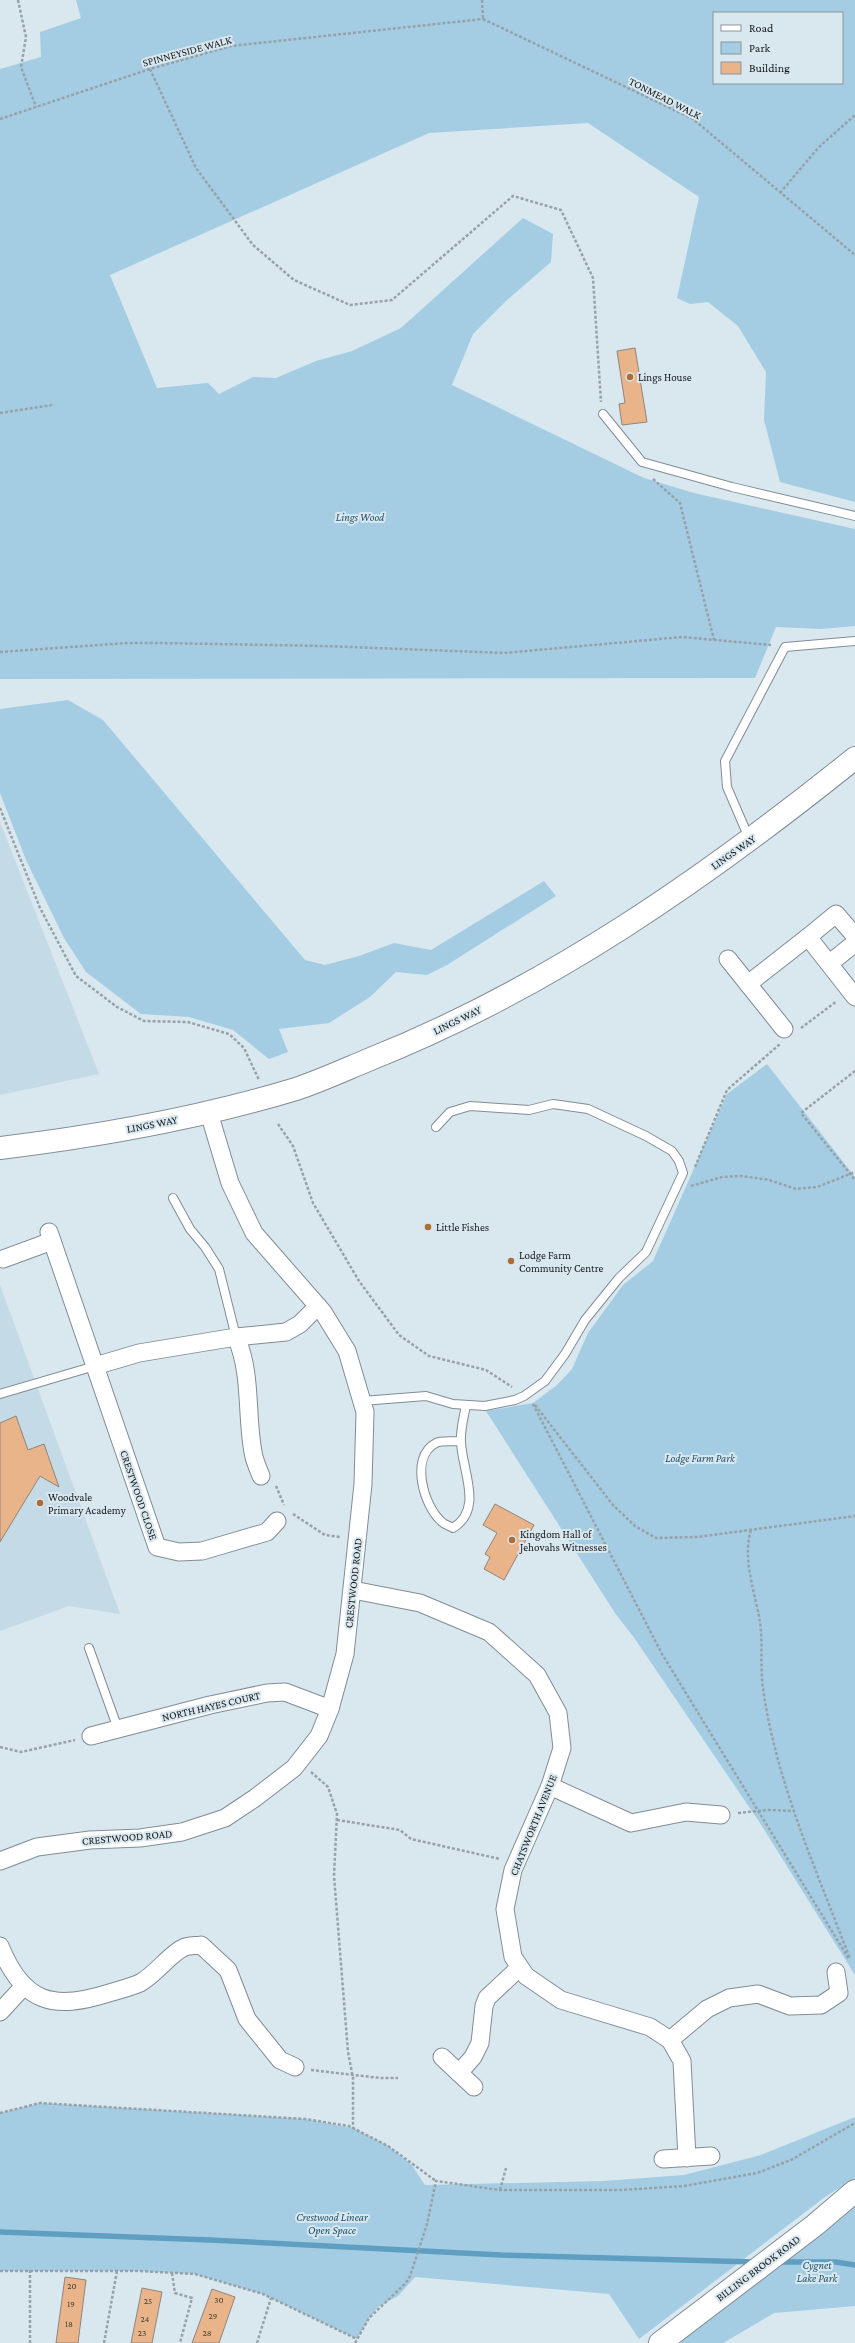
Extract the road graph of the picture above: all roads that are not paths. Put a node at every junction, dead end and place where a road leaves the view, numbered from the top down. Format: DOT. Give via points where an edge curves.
graph roads {
  1 [pos="603,414"];
  2 [pos="855,516"];
  3 [pos="855,640"];
  4 [pos="855,759"];
  5 [pos="750,841"];
  6 [pos="855,936"];
  7 [pos="808,937"];
  8 [pos="855,943"];
  9 [pos="728,959"];
  10 [pos="830,963"];
  11 [pos="748,984"];
  12 [pos="855,996"];
  13 [pos="784,1029"];
  14 [pos="209,1112"];
  15 [pos="436,1127"];
  16 [pos="0,1148"];
  17 [pos="173,1198"];
  18 [pos="3,1258"];
  19 [pos="318,1306"];
  20 [pos="236,1337"];
  21 [pos="95,1366"];
  22 [pos="0,1394"];
  23 [pos="362,1401"];
  24 [pos="466,1405"];
  25 [pos="461,1441"];
  26 [pos="261,1476"];
  27 [pos="277,1521"];
  28 [pos="353,1590"];
  29 [pos="88,1648"];
  30 [pos="330,1709"];
  31 [pos="118,1729"];
  32 [pos="91,1736"];
  33 [pos="550,1786"];
  34 [pos="721,1814"];
  35 [pos="0,1861"];
  36 [pos="0,1946"];
  37 [pos="520,1968"];
  38 [pos="836,1972"];
  39 [pos="24,1986"];
  40 [pos="0,2012"];
  41 [pos="670,2040"];
  42 [pos="442,2057"];
  43 [pos="295,2067"];
  44 [pos="459,2073"];
  45 [pos="474,2087"];
  46 [pos="711,2156"];
  47 [pos="687,2158"];
  48 [pos="663,2159"];
  49 [pos="855,2191"];
  50 [pos="660,2343"];
  1 -- 2 [label="lane" via="642,462 732,487"];
  3 -- 5 [label="lane" via="785,647 725,761 727,787"];
  4 -- 5 [label="street, LINGS WAY"];
  5 -- 14 [label="street, LINGS WAY" via="567,963 496,1001 411,1043 299,1088"];
  6 -- 7 [label="street" via="836,914"];
  7 -- 10 [label="street"];
  7 -- 11 [label="street"];
  8 -- 10 [label="street"];
  9 -- 11 [label="street"];
  10 -- 12 [label="street"];
  11 -- 13 [label="street"];
  14 -- 16 [label="street, LINGS WAY" via="119,1130"];
  14 -- 19 [label="street, CRESTWOOD ROAD" via="230,1183 254,1233"];
  15 -- 24 [label="lane" via="450,1112 470,1106 529,1110 553,1104 588,1109 672,1151 683,1173 646,1252 619,1278 544,1381 515,1400 485,1406"];
  17 -- 20 [label="lane" via="190,1230 219,1269"];
  18 -- 21 [label="street, CRESTWOOD CLOSE" via="51,1236"];
  19 -- 20 [label="street" via="300,1324 286,1332"];
  19 -- 23 [label="street, CRESTWOOD ROAD" via="347,1351"];
  20 -- 21 [label="street" via="139,1353"];
  20 -- 26 [label="street" via="241,1348 248,1393 253,1453"];
  21 -- 22 [label="lane"];
  21 -- 27 [label="street, CRESTWOOD CLOSE" via="157,1548 178,1552 202,1551 267,1532"];
  23 -- 24 [label="lane" via="426,1396"];
  23 -- 28 [label="street, CRESTWOOD ROAD" via="365,1412 363,1484"];
  24 -- 25 [label="lane"];
  25 -- 25 [label="lane" via="471,1504 463,1522 453,1528 442,1522 429,1503 422,1484 421,1464 429,1450 437,1443"];
  28 -- 30 [label="street, CRESTWOOD ROAD" via="345,1654"];
  28 -- 33 [label="street, CHATSWORTH AVENUE" via="420,1603 489,1632 537,1674 558,1713 562,1748"];
  29 -- 31 [label="lane"];
  30 -- 31 [label="street, NORTH HAYES COURT" via="285,1692 267,1693"];
  30 -- 35 [label="street, CRESTWOOD ROAD" via="319,1736 297,1763 255,1798 225,1818 182,1832 37,1847"];
  31 -- 32 [label="street, NORTH HAYES COURT"];
  33 -- 34 [label="street" via="631,1823 686,1812"];
  33 -- 37 [label="street, CHATSWORTH AVENUE" via="516,1862 505,1909 513,1956"];
  36 -- 39 [label="street" via="9,1968"];
  37 -- 41 [label="street, CHATSWORTH AVENUE" via="526,1976 561,2000 650,2027"];
  37 -- 44 [label="street" via="487,1998 480,2043 473,2057"];
  38 -- 41 [label="street" via="839,1993 821,2005 790,2006 758,1994 729,1998 707,2009"];
  39 -- 40 [label="street"];
  39 -- 43 [label="street" via="41,1998 66,2003 83,2001 141,1983 183,1948 201,1945 228,1970 247,2019 280,2060"];
  41 -- 47 [label="street, CHATSWORTH AVENUE" via="682,2062"];
  42 -- 44 [label="street"];
  44 -- 45 [label="street"];
  46 -- 47 [label="street"];
  47 -- 48 [label="street"];
  49 -- 50 [label="street, BILLING BROOK ROAD"];
}
